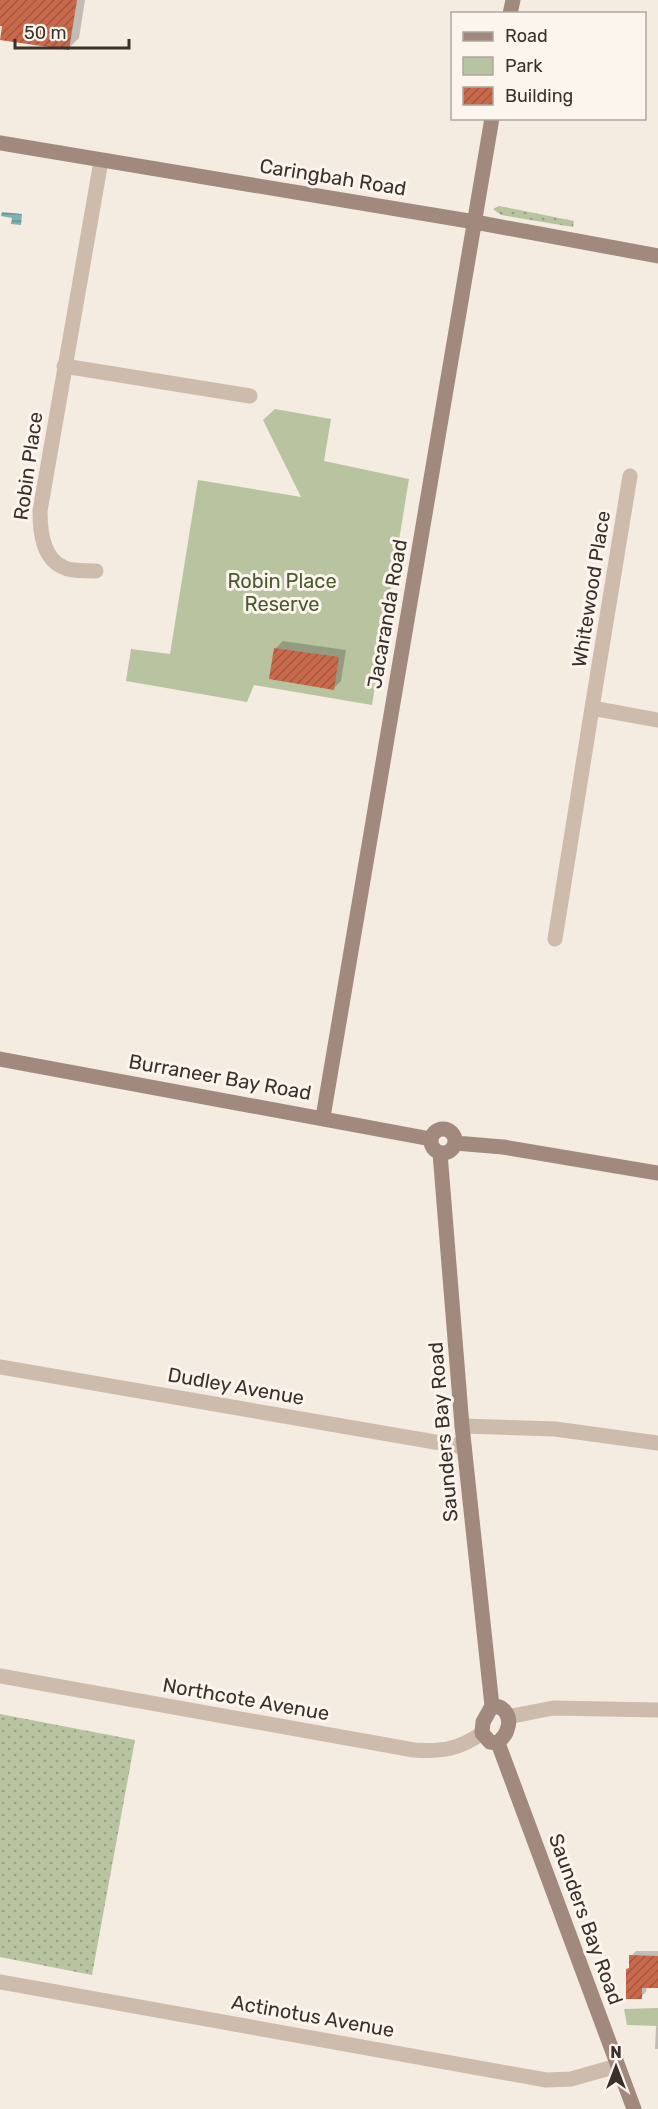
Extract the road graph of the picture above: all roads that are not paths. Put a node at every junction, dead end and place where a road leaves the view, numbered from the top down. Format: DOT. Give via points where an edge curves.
graph roads {
  1 [pos="492,120"];
  2 [pos="0,143"];
  3 [pos="102,161"];
  4 [pos="475,222"];
  5 [pos="658,256"];
  6 [pos="64,366"];
  7 [pos="250,396"];
  8 [pos="630,476"];
  9 [pos="96,571"];
  10 [pos="592,708"];
  11 [pos="658,720"];
  12 [pos="555,939"];
  13 [pos="0,1059"];
  14 [pos="323,1117"];
  15 [pos="431,1139"];
  16 [pos="455,1143"];
  17 [pos="440,1153"];
  18 [pos="658,1173"];
  19 [pos="0,1367"];
  20 [pos="462,1426"];
  21 [pos="658,1443"];
  22 [pos="464,1447"];
  23 [pos="0,1676"];
  24 [pos="492,1706"];
  25 [pos="658,1710"];
  26 [pos="508,1717"];
  27 [pos="482,1732"];
  28 [pos="498,1743"];
  29 [pos="0,1982"];
  30 [pos="617,2066"];
  31 [pos="634,2109"];
  1 -- 4 [label="street, Jacaranda Road"];
  2 -- 3 [label="street, Caringbah Road"];
  3 -- 4 [label="street, Caringbah Road"];
  3 -- 6 [label="street, Robin Place"];
  4 -- 5 [label="street, Caringbah Road"];
  4 -- 14 [label="street, Jacaranda Road"];
  6 -- 7 [label="street"];
  6 -- 9 [label="street, Robin Place" via="40,532 48,553 64,568"];
  8 -- 10 [label="street, Whitewood Place"];
  10 -- 11 [label="street"];
  10 -- 12 [label="street, Whitewood Place"];
  13 -- 14 [label="street, Burraneer Bay Road"];
  14 -- 15 [label="street, Burraneer Bay Road"];
  15 -- 16 [label="street" via="443,1129 453,1135"];
  15 -- 17 [label="street"];
  16 -- 17 [label="street" via="451,1150"];
  16 -- 18 [label="street" via="503,1147"];
  17 -- 20 [label="street, Saunders Bay Road"];
  19 -- 22 [label="street, Dudley Avenue"];
  20 -- 21 [label="street" via="555,1429"];
  20 -- 22 [label="street, Saunders Bay Road"];
  22 -- 24 [label="street, Saunders Bay Road"];
  23 -- 27 [label="street, Northcote Avenue" via="414,1750 459,1746"];
  24 -- 26 [label="street" via="504,1708"];
  24 -- 27 [label="street"];
  25 -- 26 [label="street" via="553,1708"];
  26 -- 28 [label="street" via="508,1728"];
  27 -- 28 [label="street" via="490,1742"];
  28 -- 30 [label="street, Saunders Bay Road"];
  29 -- 30 [label="street, Actinotus Avenue" via="546,2080 571,2079"];
  30 -- 31 [label="street, Saunders Bay Road"];
}
